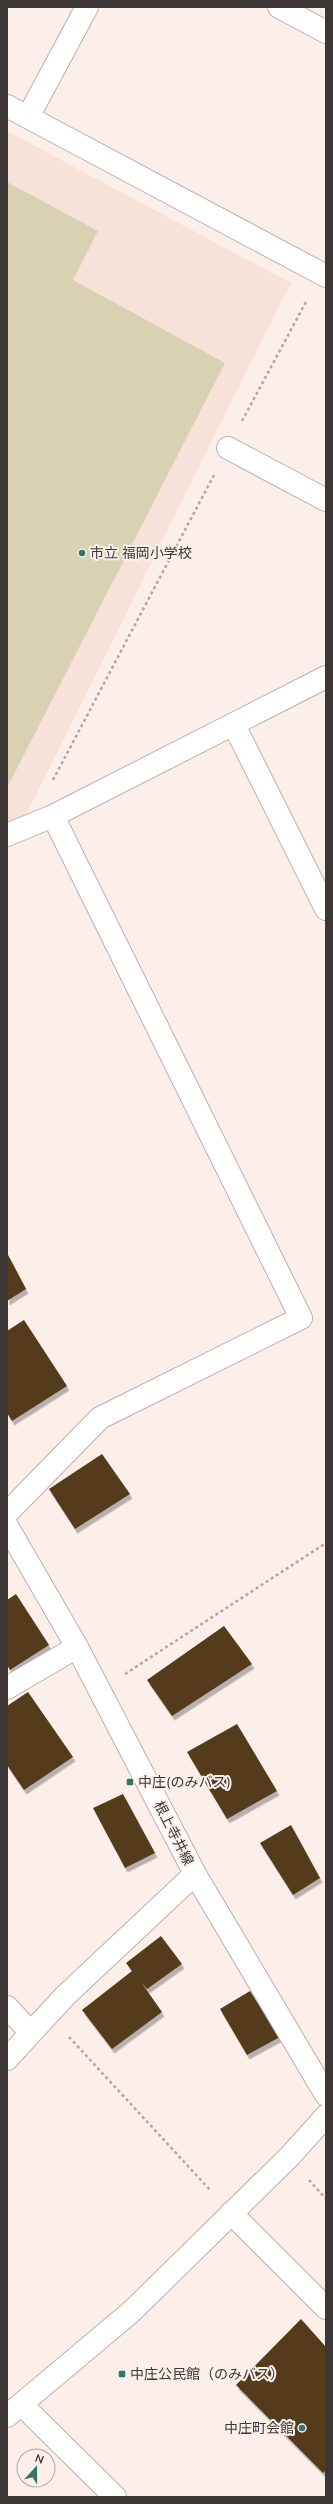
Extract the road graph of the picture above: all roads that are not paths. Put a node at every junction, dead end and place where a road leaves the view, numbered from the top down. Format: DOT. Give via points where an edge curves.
graph roads {
  1 [pos="87,7"];
  2 [pos="279,7"];
  3 [pos="326,32"];
  4 [pos="7,106"];
  5 [pos="28,118"];
  6 [pos="324,271"];
  7 [pos="228,448"];
  8 [pos="326,500"];
  9 [pos="326,677"];
  10 [pos="234,725"];
  11 [pos="53,816"];
  12 [pos="7,835"];
  13 [pos="326,909"];
  14 [pos="7,1513"];
  15 [pos="7,1526"];
  16 [pos="77,1647"];
  17 [pos="7,1688"];
  18 [pos="195,1874"];
  19 [pos="7,2007"];
  20 [pos="31,2033"];
  21 [pos="7,2060"];
  22 [pos="326,2095"];
  23 [pos="326,2116"];
  24 [pos="232,2213"];
  25 [pos="326,2308"];
  26 [pos="14,2410"];
  27 [pos="116,2497"];
  1 -- 5 [label="street"];
  2 -- 3 [label="street"];
  4 -- 5 [label="street"];
  5 -- 6 [label="street"];
  7 -- 8 [label="street"];
  9 -- 10 [label="street"];
  10 -- 11 [label="street"];
  10 -- 13 [label="street"];
  11 -- 12 [label="street"];
  11 -- 14 [label="street" via="301,1318 100,1418"];
  15 -- 16 [label="street, 根上寺井線"];
  16 -- 17 [label="street"];
  16 -- 18 [label="street, 根上寺井線"];
  18 -- 20 [label="street" via="65,1996"];
  18 -- 22 [label="street, 根上寺井線"];
  19 -- 20 [label="street"];
  20 -- 21 [label="street"];
  23 -- 24 [label="street" via="292,2154"];
  24 -- 25 [label="street"];
  24 -- 26 [label="street" via="131,2312"];
  26 -- 27 [label="street"];
}
